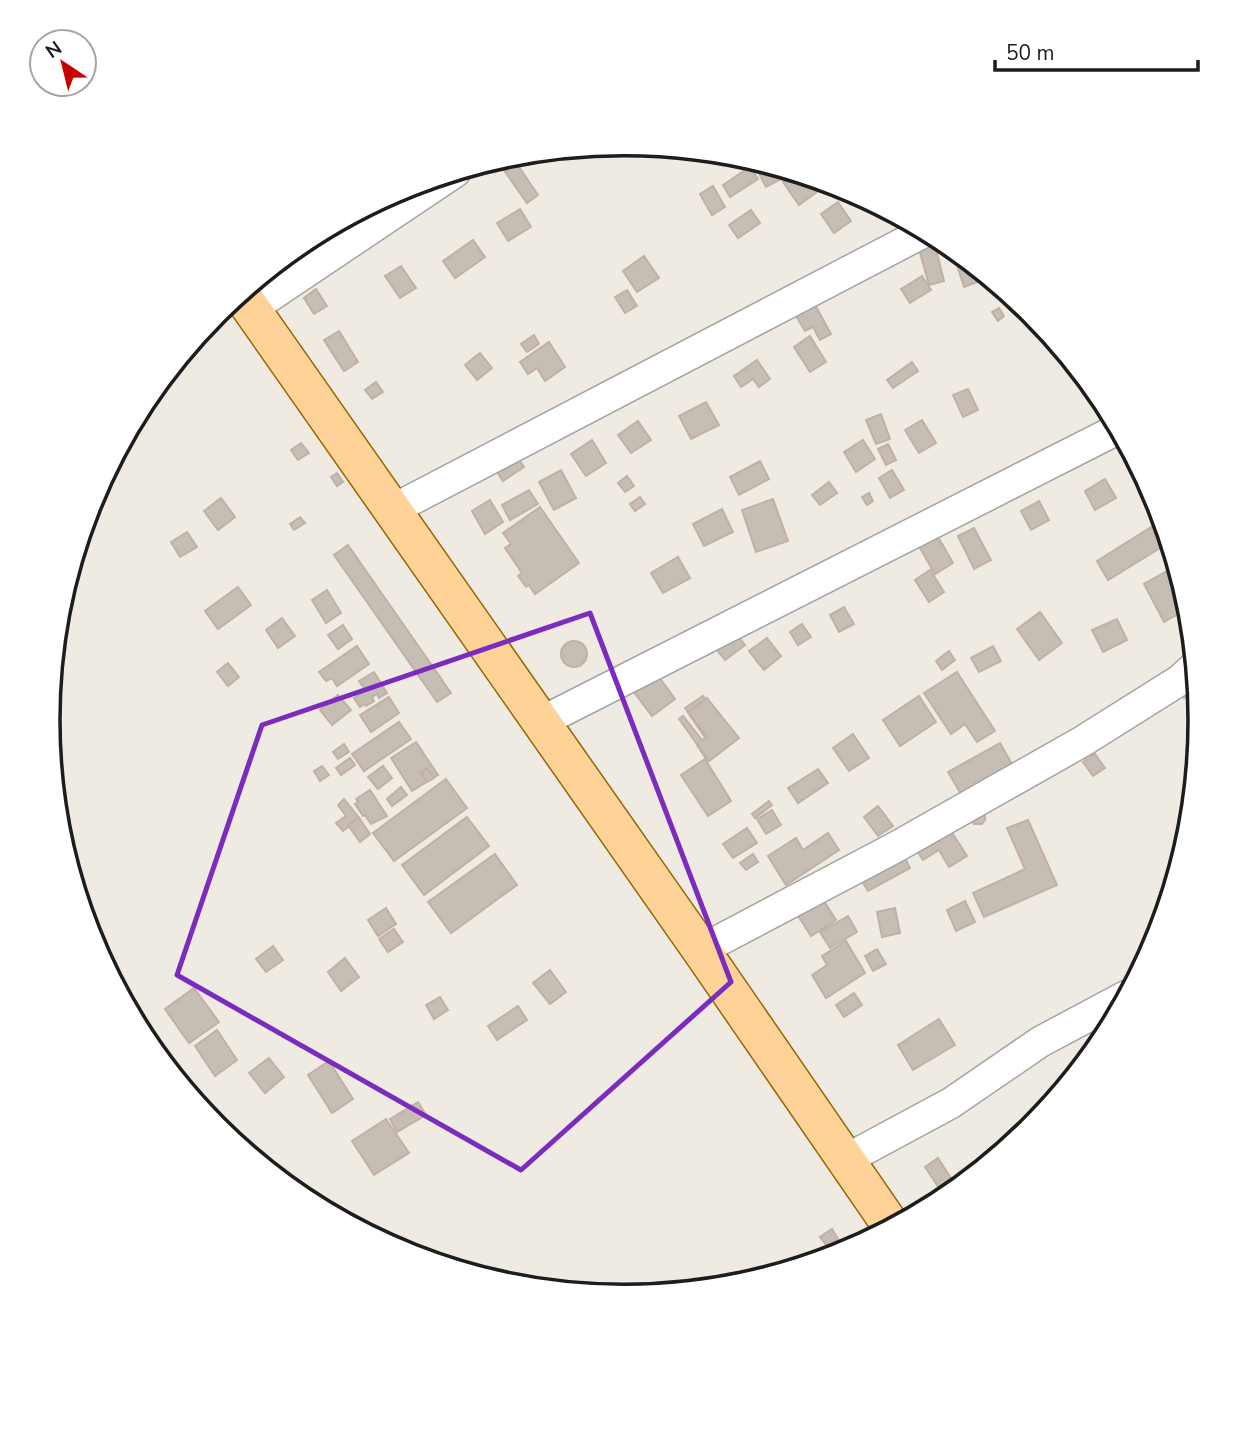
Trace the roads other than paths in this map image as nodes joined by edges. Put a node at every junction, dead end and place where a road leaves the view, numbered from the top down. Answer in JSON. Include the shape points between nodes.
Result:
{"nodes":[{"id":1,"x":417,"y":196,"type":"edge"},
{"id":2,"x":914,"y":237,"type":"edge"},
{"id":3,"x":248,"y":300,"type":"edge"},
{"id":4,"x":246,"y":301,"type":"edge"},
{"id":5,"x":1109,"y":434,"type":"edge"},
{"id":6,"x":392,"y":510,"type":"junction"},
{"id":7,"x":1185,"y":675,"type":"edge"},
{"id":8,"x":541,"y":722,"type":"junction"},
{"id":9,"x":701,"y":950,"type":"junction"},
{"id":10,"x":1111,"y":1004,"type":"edge"},
{"id":11,"x":847,"y":1158,"type":"junction"},
{"id":12,"x":886,"y":1218,"type":"edge"}],
"edges":[{"from":1,"to":3,"type":"street"},
{"from":2,"to":6,"type":"street"},
{"from":4,"to":6,"type":"main road"},
{"from":5,"to":8,"type":"street"},
{"from":6,"to":8,"type":"main road"},
{"from":7,"to":9,"type":"street","via":[[1083,741],[896,848]]},
{"from":8,"to":9,"type":"main road"},
{"from":9,"to":11,"type":"main road"},
{"from":10,"to":11,"type":"street","via":[[1040,1042],[951,1103]]},
{"from":11,"to":12,"type":"main road"}]}
